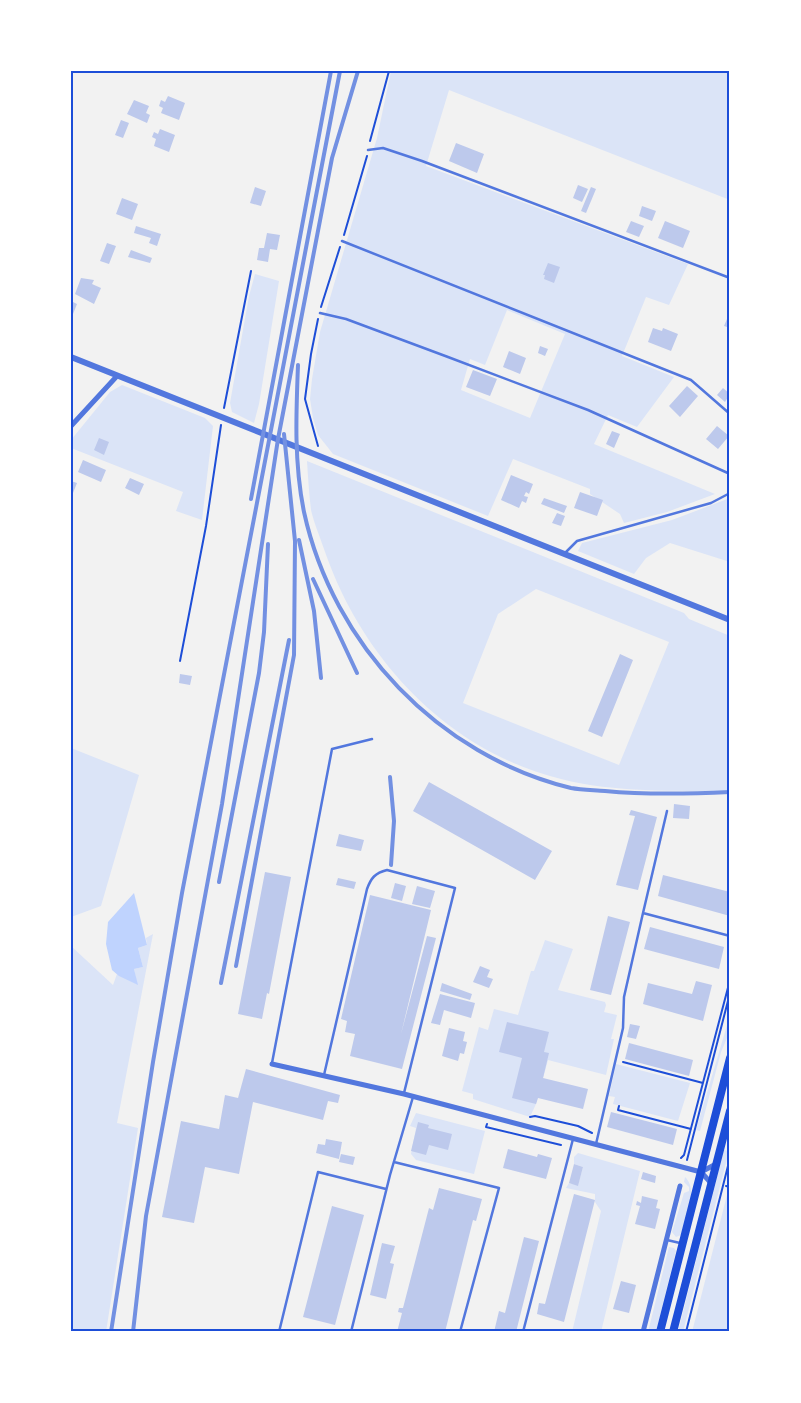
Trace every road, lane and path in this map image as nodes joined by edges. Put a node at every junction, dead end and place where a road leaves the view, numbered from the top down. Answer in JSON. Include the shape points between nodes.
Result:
{"nodes":[{"id":1,"x":389,"y":71,"type":"edge"},
{"id":2,"x":368,"y":150,"type":"junction"},
{"id":3,"x":342,"y":241,"type":"junction"},
{"id":4,"x":251,"y":271,"type":"dead end"},
{"id":5,"x":730,"y":278,"type":"edge"},
{"id":6,"x":320,"y":313,"type":"junction"},
{"id":7,"x":71,"y":357,"type":"edge"},
{"id":8,"x":116,"y":376,"type":"junction"},
{"id":9,"x":730,"y":414,"type":"edge"},
{"id":10,"x":222,"y":418,"type":"junction"},
{"id":11,"x":71,"y":426,"type":"edge"},
{"id":12,"x":321,"y":455,"type":"junction"},
{"id":13,"x":730,"y":474,"type":"edge"},
{"id":14,"x":730,"y":493,"type":"edge"},
{"id":15,"x":565,"y":553,"type":"junction"},
{"id":16,"x":730,"y":620,"type":"edge"},
{"id":17,"x":180,"y":661,"type":"dead end"},
{"id":18,"x":372,"y":739,"type":"dead end"},
{"id":19,"x":667,"y":811,"type":"dead end"},
{"id":20,"x":643,"y":913,"type":"junction"},
{"id":21,"x":730,"y":936,"type":"edge"},
{"id":22,"x":730,"y":980,"type":"edge"},
{"id":23,"x":730,"y":993,"type":"edge"},
{"id":24,"x":730,"y":1058,"type":"edge"},
{"id":25,"x":616,"y":1060,"type":"junction"},
{"id":26,"x":272,"y":1064,"type":"joint"},
{"id":27,"x":324,"y":1076,"type":"junction"},
{"id":28,"x":703,"y":1083,"type":"junction"},
{"id":29,"x":404,"y":1094,"type":"junction"},
{"id":30,"x":413,"y":1097,"type":"junction"},
{"id":31,"x":619,"y":1106,"type":"dead end"},
{"id":32,"x":730,"y":1111,"type":"edge"},
{"id":33,"x":691,"y":1130,"type":"junction"},
{"id":34,"x":573,"y":1139,"type":"junction"},
{"id":35,"x":595,"y":1145,"type":"junction"},
{"id":36,"x":730,"y":1158,"type":"edge"},
{"id":37,"x":680,"y":1159,"type":"dead end"},
{"id":38,"x":394,"y":1162,"type":"junction"},
{"id":39,"x":716,"y":1164,"type":"junction"},
{"id":40,"x":685,"y":1168,"type":"junction"},
{"id":41,"x":701,"y":1172,"type":"junction"},
{"id":42,"x":711,"y":1183,"type":"junction"},
{"id":43,"x":680,"y":1186,"type":"dead end"},
{"id":44,"x":386,"y":1189,"type":"junction"},
{"id":45,"x":667,"y":1240,"type":"junction"},
{"id":46,"x":682,"y":1244,"type":"junction"},
{"id":47,"x":279,"y":1332,"type":"edge"},
{"id":48,"x":351,"y":1332,"type":"edge"},
{"id":49,"x":460,"y":1332,"type":"edge"},
{"id":50,"x":523,"y":1332,"type":"edge"},
{"id":51,"x":643,"y":1332,"type":"edge"},
{"id":52,"x":660,"y":1332,"type":"edge"},
{"id":53,"x":673,"y":1332,"type":"edge"},
{"id":54,"x":686,"y":1332,"type":"edge"}],
"edges":[{"from":1,"to":2,"type":"path"},
{"from":2,"to":3,"type":"path"},
{"from":2,"to":5,"type":"lane","via":[[383,148]]},
{"from":3,"to":6,"type":"path"},
{"from":3,"to":9,"type":"lane","via":[[691,380]]},
{"from":4,"to":10,"type":"path"},
{"from":6,"to":12,"type":"path","via":[[305,399]]},
{"from":6,"to":13,"type":"lane","via":[[346,319],[588,410]]},
{"from":7,"to":8,"type":"street"},
{"from":8,"to":10,"type":"street"},
{"from":8,"to":11,"type":"street"},
{"from":10,"to":12,"type":"street"},
{"from":10,"to":17,"type":"path","via":[[206,526]]},
{"from":12,"to":15,"type":"street"},
{"from":14,"to":15,"type":"lane","via":[[686,511],[581,539]]},
{"from":15,"to":16,"type":"street"},
{"from":18,"to":26,"type":"lane","via":[[332,749]]},
{"from":19,"to":20,"type":"lane"},
{"from":20,"to":21,"type":"lane"},
{"from":20,"to":25,"type":"lane","via":[[624,997]]},
{"from":22,"to":28,"type":"path"},
{"from":23,"to":40,"type":"path"},
{"from":24,"to":41,"type":"main road"},
{"from":25,"to":28,"type":"path"},
{"from":25,"to":35,"type":"lane"},
{"from":26,"to":27,"type":"street"},
{"from":27,"to":29,"type":"street"},
{"from":27,"to":29,"type":"lane","via":[[367,890],[378,872],[387,870],[455,888]]},
{"from":28,"to":33,"type":"path"},
{"from":29,"to":30,"type":"street"},
{"from":30,"to":34,"type":"street"},
{"from":30,"to":38,"type":"lane"},
{"from":31,"to":33,"type":"path","via":[[618,1110]]},
{"from":32,"to":39,"type":"main road"},
{"from":33,"to":37,"type":"path"},
{"from":34,"to":35,"type":"street"},
{"from":34,"to":50,"type":"lane"},
{"from":35,"to":40,"type":"street"},
{"from":36,"to":54,"type":"path"},
{"from":38,"to":44,"type":"lane"},
{"from":38,"to":49,"type":"lane","via":[[499,1188]]},
{"from":39,"to":41,"type":"street"},
{"from":39,"to":42,"type":"main road"},
{"from":40,"to":41,"type":"street"},
{"from":41,"to":42,"type":"street"},
{"from":41,"to":46,"type":"main road"},
{"from":42,"to":53,"type":"main road"},
{"from":43,"to":45,"type":"street"},
{"from":44,"to":47,"type":"lane","via":[[318,1172]]},
{"from":44,"to":48,"type":"lane"},
{"from":45,"to":46,"type":"lane"},
{"from":45,"to":51,"type":"street"},
{"from":46,"to":52,"type":"main road"}]}
